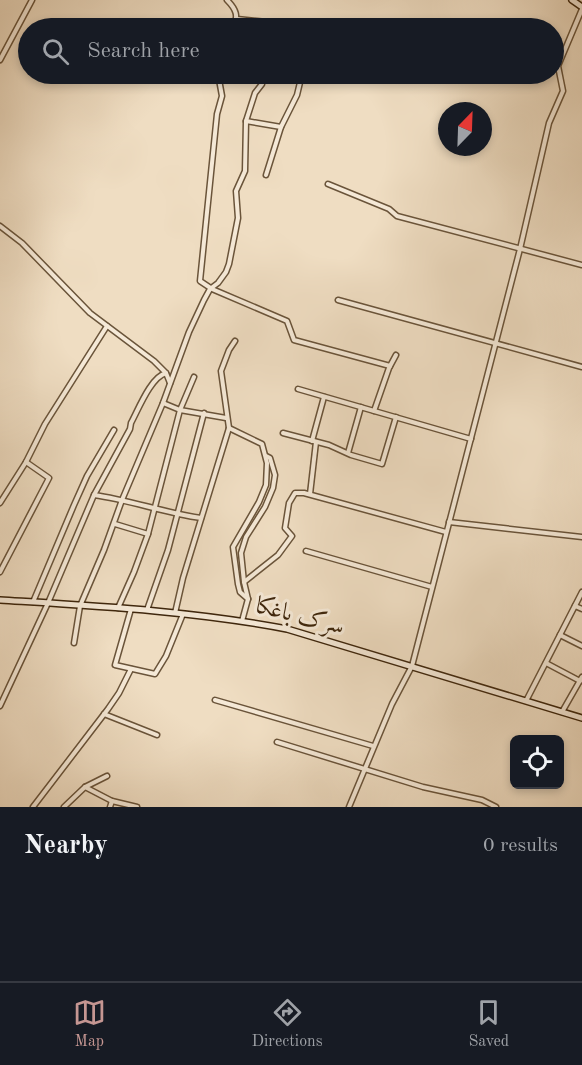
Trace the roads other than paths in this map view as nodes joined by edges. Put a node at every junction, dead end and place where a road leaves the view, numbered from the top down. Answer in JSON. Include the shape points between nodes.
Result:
{"nodes":[{"id":1,"x":32,"y":0,"type":"edge"},
{"id":2,"x":227,"y":0,"type":"edge"},
{"id":3,"x":572,"y":0,"type":"edge"},
{"id":4,"x":582,"y":8,"type":"edge"},
{"id":5,"x":22,"y":18,"type":"edge"},
{"id":6,"x":237,"y":18,"type":"edge"},
{"id":7,"x":18,"y":26,"type":"edge"},
{"id":8,"x":564,"y":52,"type":"edge"},
{"id":9,"x":0,"y":60,"type":"edge"},
{"id":10,"x":220,"y":84,"type":"edge"},
{"id":11,"x":262,"y":84,"type":"edge"},
{"id":12,"x":300,"y":84,"type":"edge"},
{"id":13,"x":562,"y":84,"type":"edge"},
{"id":14,"x":246,"y":121,"type":"junction"},
{"id":15,"x":281,"y":128,"type":"junction"},
{"id":16,"x":266,"y":175,"type":"dead end"},
{"id":17,"x":328,"y":184,"type":"dead end"},
{"id":18,"x":0,"y":226,"type":"edge"},
{"id":19,"x":520,"y":249,"type":"junction"},
{"id":20,"x":582,"y":265,"type":"edge"},
{"id":21,"x":212,"y":289,"type":"junction"},
{"id":22,"x":338,"y":300,"type":"dead end"},
{"id":23,"x":107,"y":326,"type":"junction"},
{"id":24,"x":235,"y":341,"type":"dead end"},
{"id":25,"x":496,"y":344,"type":"junction"},
{"id":26,"x":396,"y":355,"type":"dead end"},
{"id":27,"x":390,"y":366,"type":"junction"},
{"id":28,"x":582,"y":367,"type":"edge"},
{"id":29,"x":166,"y":373,"type":"junction"},
{"id":30,"x":194,"y":376,"type":"dead end"},
{"id":31,"x":170,"y":384,"type":"junction"},
{"id":32,"x":298,"y":389,"type":"dead end"},
{"id":33,"x":324,"y":397,"type":"junction"},
{"id":34,"x":163,"y":403,"type":"junction"},
{"id":35,"x":361,"y":407,"type":"junction"},
{"id":36,"x":180,"y":410,"type":"junction"},
{"id":37,"x":374,"y":411,"type":"junction"},
{"id":38,"x":204,"y":413,"type":"junction"},
{"id":39,"x":396,"y":417,"type":"junction"},
{"id":40,"x":226,"y":418,"type":"junction"},
{"id":41,"x":229,"y":428,"type":"junction"},
{"id":42,"x":114,"y":430,"type":"dead end"},
{"id":43,"x":283,"y":434,"type":"dead end"},
{"id":44,"x":471,"y":439,"type":"junction"},
{"id":45,"x":314,"y":442,"type":"junction"},
{"id":46,"x":348,"y":453,"type":"junction"},
{"id":47,"x":265,"y":456,"type":"junction"},
{"id":48,"x":26,"y":462,"type":"junction"},
{"id":49,"x":310,"y":494,"type":"junction"},
{"id":50,"x":94,"y":495,"type":"junction"},
{"id":51,"x":122,"y":500,"type":"junction"},
{"id":52,"x":0,"y":503,"type":"edge"},
{"id":53,"x":154,"y":508,"type":"junction"},
{"id":54,"x":176,"y":515,"type":"junction"},
{"id":55,"x":201,"y":519,"type":"junction"},
{"id":56,"x":449,"y":522,"type":"junction"},
{"id":57,"x":115,"y":524,"type":"junction"},
{"id":58,"x":446,"y":532,"type":"junction"},
{"id":59,"x":148,"y":534,"type":"junction"},
{"id":60,"x":582,"y":537,"type":"edge"},
{"id":61,"x":306,"y":551,"type":"dead end"},
{"id":62,"x":0,"y":572,"type":"edge"},
{"id":63,"x":244,"y":582,"type":"junction"},
{"id":64,"x":432,"y":587,"type":"junction"},
{"id":65,"x":582,"y":592,"type":"edge"},
{"id":66,"x":248,"y":598,"type":"junction"},
{"id":67,"x":0,"y":600,"type":"edge"},
{"id":68,"x":33,"y":602,"type":"junction"},
{"id":69,"x":48,"y":603,"type":"junction"},
{"id":70,"x":80,"y":606,"type":"junction"},
{"id":71,"x":575,"y":606,"type":"junction"},
{"id":72,"x":117,"y":609,"type":"junction"},
{"id":73,"x":130,"y":609,"type":"junction"},
{"id":74,"x":582,"y":609,"type":"edge"},
{"id":75,"x":147,"y":610,"type":"junction"},
{"id":76,"x":175,"y":614,"type":"junction"},
{"id":77,"x":183,"y":614,"type":"junction"},
{"id":78,"x":242,"y":621,"type":"junction"},
{"id":79,"x":560,"y":635,"type":"junction"},
{"id":80,"x":74,"y":643,"type":"dead end"},
{"id":81,"x":582,"y":646,"type":"edge"},
{"id":82,"x":546,"y":663,"type":"junction"},
{"id":83,"x":412,"y":666,"type":"junction"},
{"id":84,"x":131,"y":669,"type":"junction"},
{"id":85,"x":581,"y":679,"type":"edge"},
{"id":86,"x":215,"y":700,"type":"dead end"},
{"id":87,"x":526,"y":701,"type":"junction"},
{"id":88,"x":0,"y":706,"type":"edge"},
{"id":89,"x":562,"y":712,"type":"junction"},
{"id":90,"x":104,"y":714,"type":"junction"},
{"id":91,"x":582,"y":718,"type":"edge"},
{"id":92,"x":157,"y":735,"type":"dead end"},
{"id":93,"x":277,"y":742,"type":"dead end"},
{"id":94,"x":372,"y":746,"type":"junction"},
{"id":95,"x":365,"y":768,"type":"junction"},
{"id":96,"x":107,"y":776,"type":"dead end"},
{"id":97,"x":85,"y":787,"type":"junction"},
{"id":98,"x":112,"y":801,"type":"junction"},
{"id":99,"x":33,"y":807,"type":"edge"},
{"id":100,"x":64,"y":807,"type":"edge"},
{"id":101,"x":110,"y":807,"type":"edge"},
{"id":102,"x":137,"y":807,"type":"edge"},
{"id":103,"x":348,"y":807,"type":"edge"},
{"id":104,"x":496,"y":807,"type":"edge"}],
"edges":[{"from":1,"to":5,"type":"street"},
{"from":2,"to":6,"type":"street"},
{"from":3,"to":4,"type":"street"},
{"from":4,"to":8,"type":"street"},
{"from":7,"to":9,"type":"street"},
{"from":10,"to":21,"type":"street","via":[[222,96],[200,281]]},
{"from":11,"to":14,"type":"street"},
{"from":12,"to":15,"type":"street"},
{"from":13,"to":19,"type":"street","via":[[563,91],[549,123]]},
{"from":14,"to":15,"type":"street"},
{"from":14,"to":21,"type":"street","via":[[245,171],[236,191],[238,218],[229,264]]},
{"from":15,"to":16,"type":"street"},
{"from":17,"to":19,"type":"street","via":[[397,216]]},
{"from":18,"to":23,"type":"street"},
{"from":19,"to":20,"type":"street"},
{"from":19,"to":25,"type":"street"},
{"from":21,"to":27,"type":"street","via":[[287,321],[294,340]]},
{"from":21,"to":31,"type":"street","via":[[189,332]]},
{"from":22,"to":25,"type":"street"},
{"from":23,"to":29,"type":"street"},
{"from":23,"to":48,"type":"street","via":[[45,424]]},
{"from":24,"to":40,"type":"street","via":[[222,371]]},
{"from":25,"to":28,"type":"street"},
{"from":25,"to":44,"type":"street"},
{"from":26,"to":27,"type":"street"},
{"from":27,"to":37,"type":"street"},
{"from":29,"to":31,"type":"street"},
{"from":29,"to":50,"type":"street","via":[[152,381]]},
{"from":30,"to":36,"type":"street"},
{"from":31,"to":34,"type":"street"},
{"from":32,"to":33,"type":"street"},
{"from":33,"to":35,"type":"street"},
{"from":33,"to":45,"type":"street"},
{"from":34,"to":36,"type":"street"},
{"from":34,"to":51,"type":"street"},
{"from":35,"to":37,"type":"street"},
{"from":35,"to":46,"type":"street"},
{"from":36,"to":38,"type":"street"},
{"from":36,"to":53,"type":"street"},
{"from":37,"to":39,"type":"street"},
{"from":38,"to":40,"type":"street"},
{"from":38,"to":54,"type":"street"},
{"from":39,"to":44,"type":"street"},
{"from":39,"to":46,"type":"street","via":[[384,463]]},
{"from":40,"to":41,"type":"street"},
{"from":41,"to":47,"type":"street","via":[[262,444]]},
{"from":41,"to":55,"type":"street"},
{"from":42,"to":68,"type":"street","via":[[87,476]]},
{"from":43,"to":45,"type":"street"},
{"from":44,"to":56,"type":"street"},
{"from":45,"to":46,"type":"street"},
{"from":45,"to":49,"type":"street"},
{"from":47,"to":63,"type":"street","via":[[270,458],[275,475],[273,488],[266,507],[246,537],[242,553]]},
{"from":47,"to":66,"type":"street","via":[[266,484],[260,502],[233,547],[240,591]]},
{"from":48,"to":52,"type":"street"},
{"from":48,"to":62,"type":"street","via":[[49,478]]},
{"from":49,"to":58,"type":"street"},
{"from":49,"to":63,"type":"street","via":[[295,493],[285,528],[292,536],[278,555]]},
{"from":50,"to":51,"type":"street"},
{"from":50,"to":69,"type":"street"},
{"from":51,"to":53,"type":"street"},
{"from":51,"to":57,"type":"street"},
{"from":53,"to":54,"type":"street"},
{"from":53,"to":59,"type":"street"},
{"from":54,"to":55,"type":"street"},
{"from":54,"to":75,"type":"street"},
{"from":55,"to":76,"type":"street"},
{"from":56,"to":58,"type":"street"},
{"from":56,"to":60,"type":"street"},
{"from":57,"to":59,"type":"street"},
{"from":57,"to":70,"type":"street"},
{"from":58,"to":64,"type":"street"},
{"from":59,"to":72,"type":"street"},
{"from":61,"to":64,"type":"street"},
{"from":63,"to":66,"type":"street"},
{"from":64,"to":83,"type":"street"},
{"from":65,"to":71,"type":"street"},
{"from":66,"to":78,"type":"street"},
{"from":67,"to":68,"type":"street","name":"سرک باغکا"},
{"from":68,"to":69,"type":"street","name":"سرک باغکا"},
{"from":69,"to":70,"type":"street","name":"سرک باغکا"},
{"from":69,"to":88,"type":"street"},
{"from":70,"to":72,"type":"street","name":"سرک باغکا"},
{"from":70,"to":80,"type":"street"},
{"from":71,"to":74,"type":"street"},
{"from":71,"to":79,"type":"street"},
{"from":72,"to":73,"type":"street","name":"سرک باغکا"},
{"from":73,"to":75,"type":"street","name":"سرک باغکا"},
{"from":73,"to":84,"type":"street","via":[[115,665]]},
{"from":75,"to":76,"type":"street","name":"سرک باغکا"},
{"from":76,"to":77,"type":"street","name":"سرک باغکا"},
{"from":77,"to":78,"type":"street","name":"سرک باغکا"},
{"from":77,"to":84,"type":"street","via":[[156,674]]},
{"from":78,"to":83,"type":"street","name":"سرک باغکا","via":[[287,629]]},
{"from":79,"to":81,"type":"street"},
{"from":79,"to":82,"type":"street"},
{"from":82,"to":85,"type":"street"},
{"from":82,"to":87,"type":"street"},
{"from":83,"to":87,"type":"street","name":"سرک باغکا"},
{"from":83,"to":94,"type":"street"},
{"from":84,"to":90,"type":"street"},
{"from":85,"to":89,"type":"street"},
{"from":86,"to":94,"type":"street"},
{"from":87,"to":89,"type":"street","name":"سرک باغکا"},
{"from":89,"to":91,"type":"street","name":"سرک باغکا"},
{"from":90,"to":92,"type":"street"},
{"from":90,"to":99,"type":"street"},
{"from":93,"to":95,"type":"street"},
{"from":94,"to":95,"type":"street"},
{"from":95,"to":103,"type":"street"},
{"from":95,"to":104,"type":"street"},
{"from":96,"to":97,"type":"street"},
{"from":97,"to":98,"type":"street"},
{"from":97,"to":100,"type":"street"},
{"from":98,"to":101,"type":"street"},
{"from":98,"to":102,"type":"street"}]}
